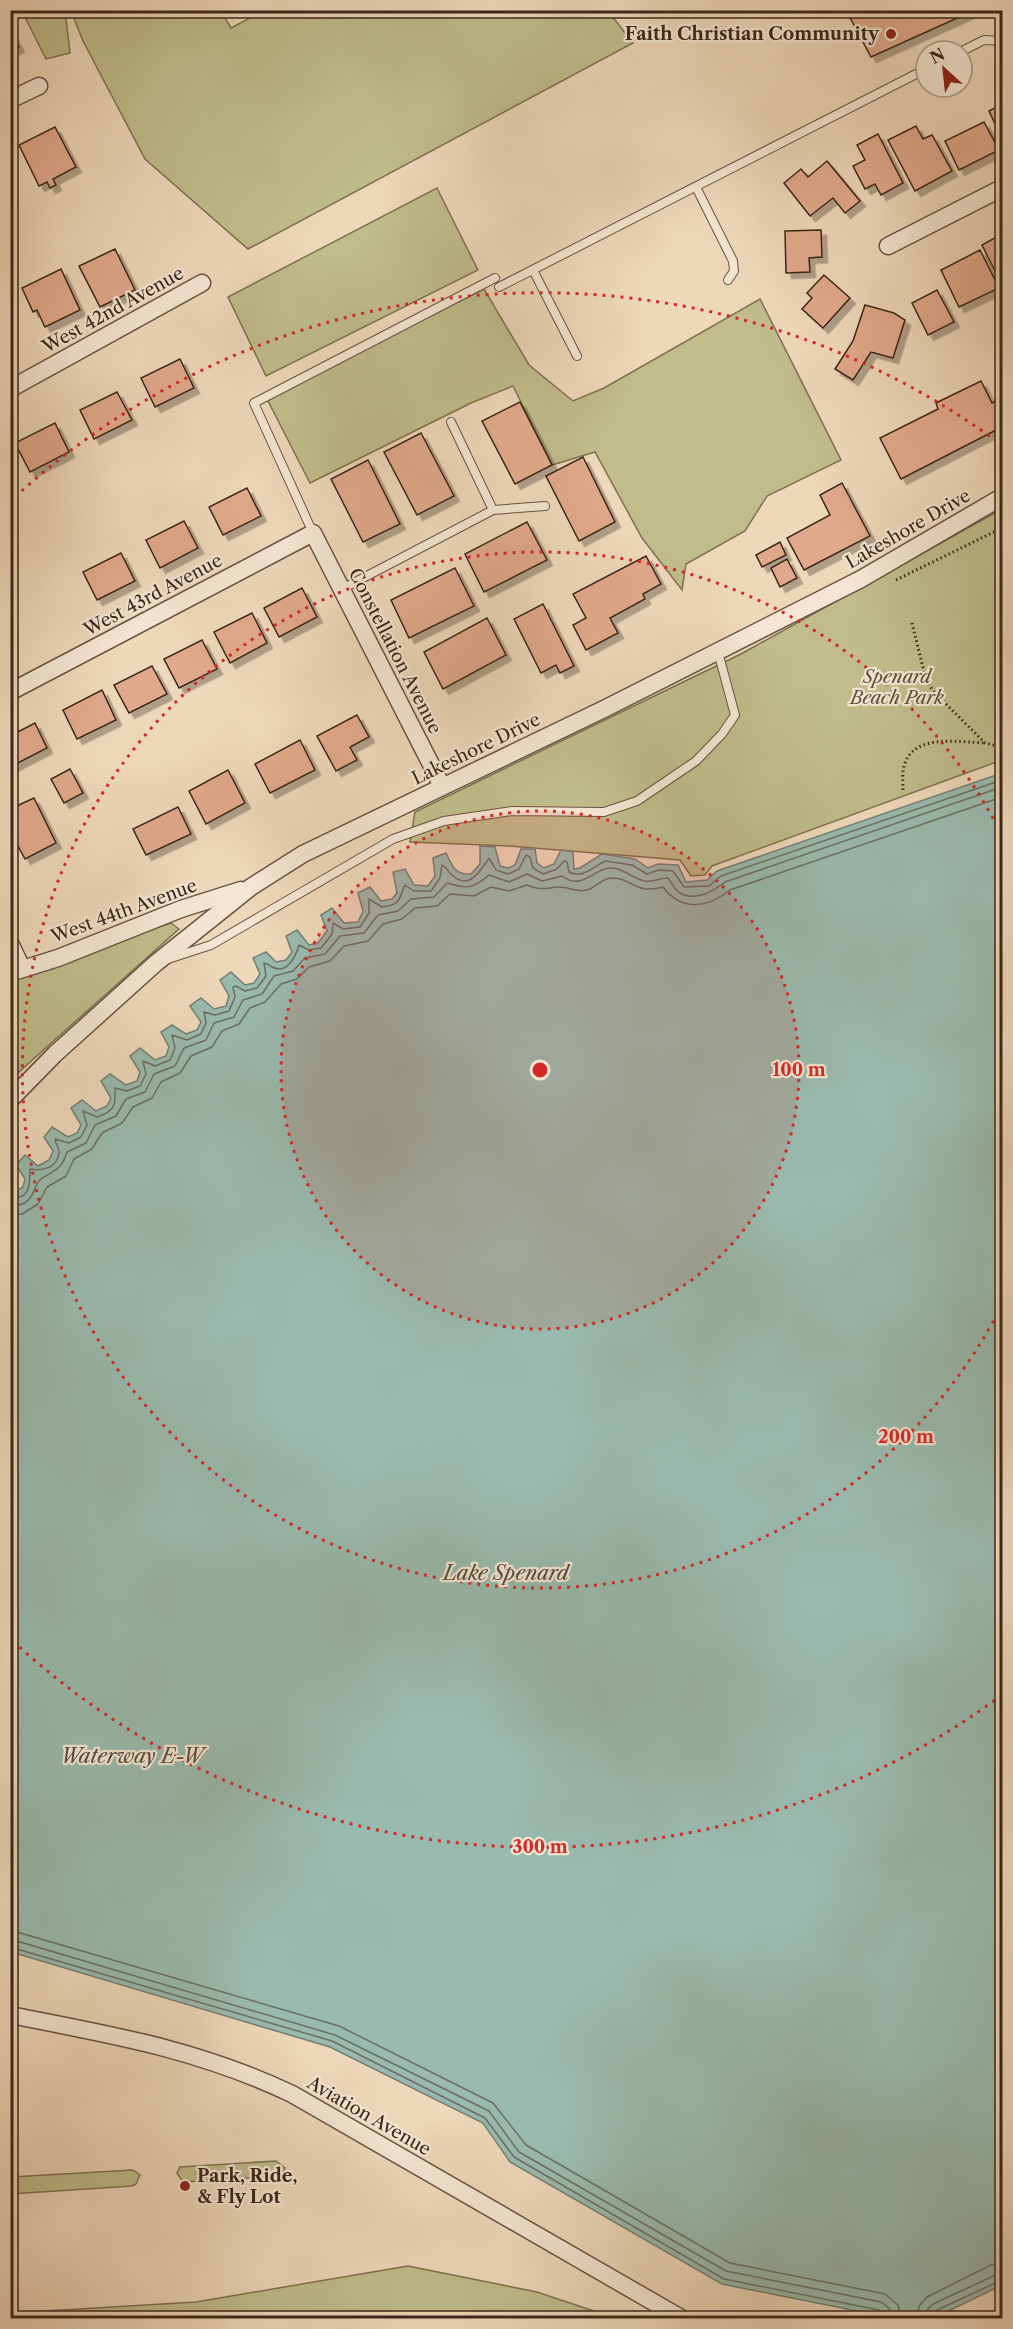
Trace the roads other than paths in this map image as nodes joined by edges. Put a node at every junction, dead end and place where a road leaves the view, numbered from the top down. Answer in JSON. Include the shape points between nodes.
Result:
{"nodes":[{"id":1,"x":1002,"y":41,"type":"edge"},
{"id":2,"x":974,"y":45,"type":"edge"},
{"id":3,"x":914,"y":75,"type":"edge"},
{"id":4,"x":39,"y":86,"type":"dead end"},
{"id":5,"x":10,"y":100,"type":"edge"},
{"id":6,"x":696,"y":187,"type":"junction"},
{"id":7,"x":1002,"y":188,"type":"edge"},
{"id":8,"x":888,"y":246,"type":"dead end"},
{"id":9,"x":533,"y":270,"type":"junction"},
{"id":10,"x":495,"y":278,"type":"dead end"},
{"id":11,"x":728,"y":280,"type":"dead end"},
{"id":12,"x":202,"y":283,"type":"dead end"},
{"id":13,"x":499,"y":287,"type":"dead end"},
{"id":14,"x":577,"y":356,"type":"dead end"},
{"id":15,"x":10,"y":388,"type":"edge"},
{"id":16,"x":451,"y":422,"type":"dead end"},
{"id":17,"x":1002,"y":497,"type":"edge"},
{"id":18,"x":546,"y":506,"type":"dead end"},
{"id":19,"x":493,"y":510,"type":"junction"},
{"id":20,"x":314,"y":533,"type":"junction"},
{"id":21,"x":342,"y":589,"type":"junction"},
{"id":22,"x":718,"y":652,"type":"junction"},
{"id":23,"x":10,"y":692,"type":"edge"},
{"id":24,"x":442,"y":786,"type":"junction"},
{"id":25,"x":251,"y":887,"type":"junction"},
{"id":26,"x":10,"y":943,"type":"edge"},
{"id":27,"x":156,"y":963,"type":"junction"},
{"id":28,"x":16,"y":970,"type":"edge"},
{"id":29,"x":10,"y":1100,"type":"edge"},
{"id":30,"x":10,"y":2015,"type":"edge"},
{"id":31,"x":681,"y":2319,"type":"edge"}],
"edges":[{"from":1,"to":2,"type":"lane","via":[[984,40]]},
{"from":3,"to":6,"type":"lane"},
{"from":4,"to":5,"type":"street"},
{"from":6,"to":9,"type":"lane"},
{"from":6,"to":11,"type":"lane","via":[[733,261],[734,271]]},
{"from":7,"to":8,"type":"street"},
{"from":9,"to":13,"type":"lane"},
{"from":9,"to":14,"type":"lane"},
{"from":10,"to":20,"type":"lane","via":[[254,403]]},
{"from":12,"to":15,"type":"street","name":"West 42nd Avenue"},
{"from":16,"to":19,"type":"lane"},
{"from":17,"to":22,"type":"street","name":"Lakeshore Drive","via":[[861,579]]},
{"from":18,"to":19,"type":"lane"},
{"from":19,"to":21,"type":"lane"},
{"from":20,"to":21,"type":"street","name":"Constellation Avenue"},
{"from":20,"to":23,"type":"street","name":"West 43rd Avenue"},
{"from":21,"to":24,"type":"street","name":"Constellation Avenue"},
{"from":22,"to":24,"type":"street","name":"Lakeshore Drive"},
{"from":22,"to":27,"type":"lane","via":[[735,715],[696,761],[637,801],[604,812],[512,811],[444,821],[393,840],[211,945]]},
{"from":24,"to":25,"type":"street","name":"Lakeshore Drive","via":[[303,854]]},
{"from":25,"to":27,"type":"street","name":"Lakeshore Drive"},
{"from":25,"to":28,"type":"street","name":"West 44th Avenue"},
{"from":26,"to":28,"type":"street"},
{"from":27,"to":29,"type":"street","name":"Lakeshore Drive"},
{"from":30,"to":31,"type":"street","name":"Aviation Avenue","via":[[156,2044],[249,2074],[292,2094]]}]}
